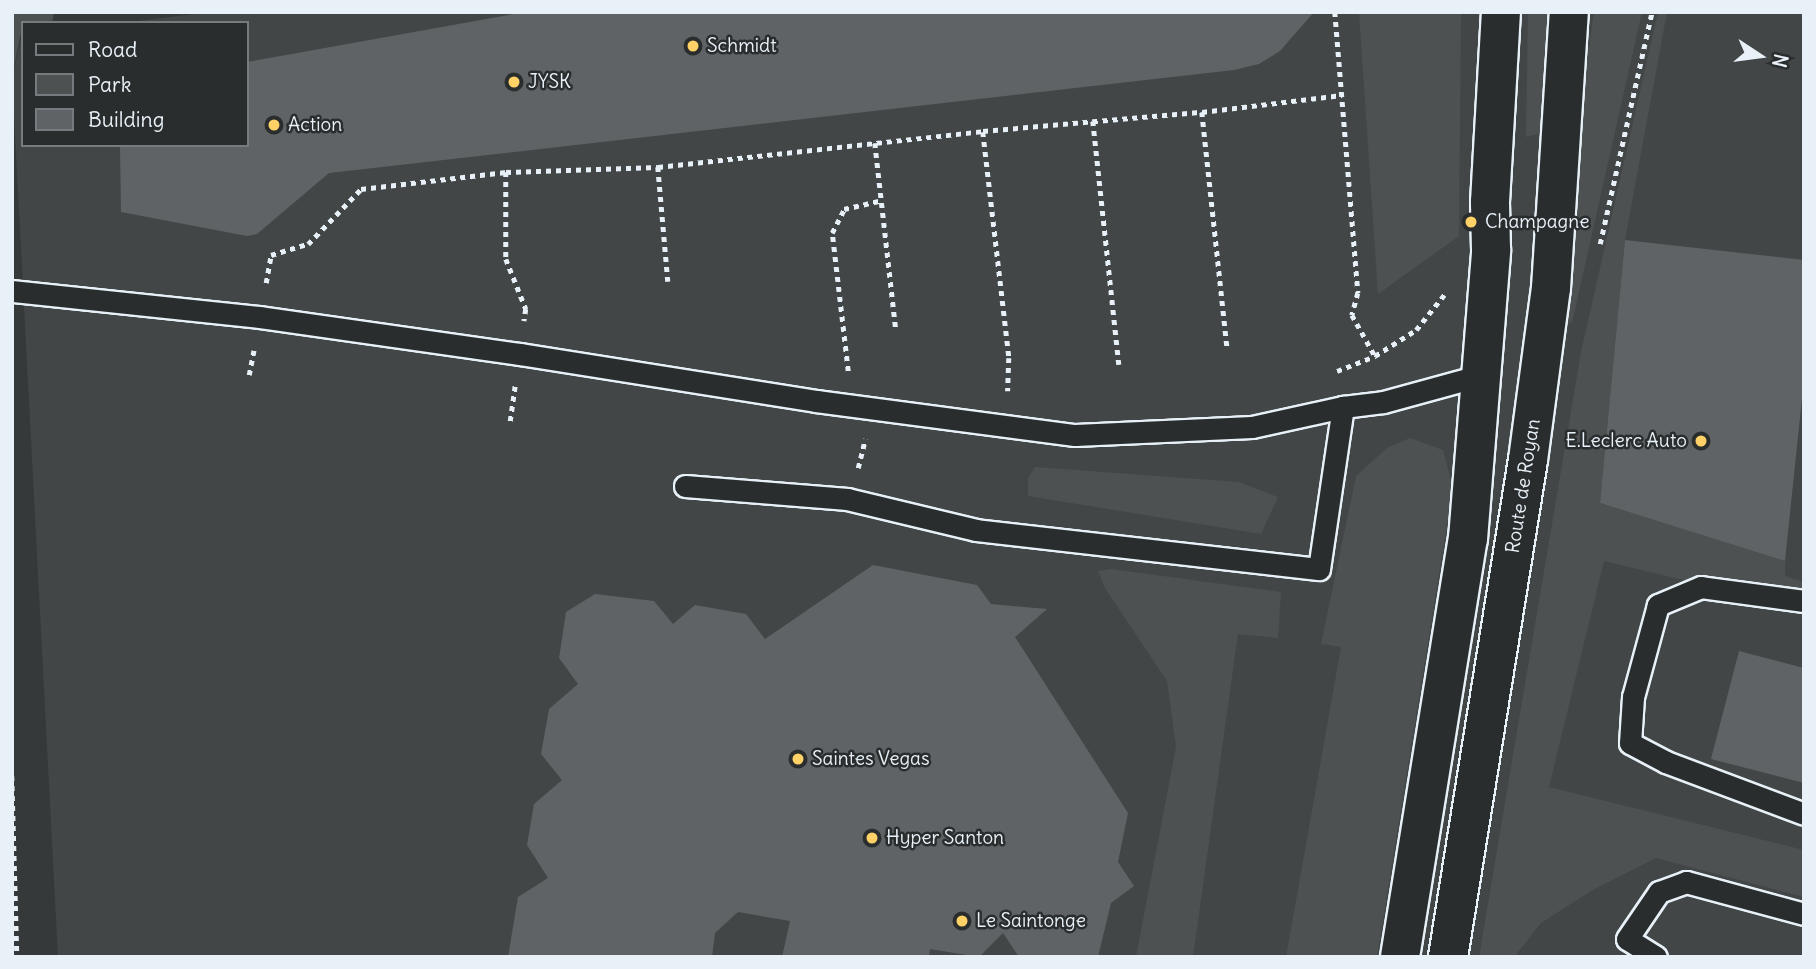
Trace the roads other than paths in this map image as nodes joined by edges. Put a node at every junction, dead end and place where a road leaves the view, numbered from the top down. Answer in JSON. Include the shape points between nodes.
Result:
{"nodes":[{"id":1,"x":1501,"y":12,"type":"edge"},
{"id":2,"x":1569,"y":12,"type":"edge"},
{"id":3,"x":12,"y":291,"type":"edge"},
{"id":4,"x":1482,"y":375,"type":"junction"},
{"id":5,"x":1343,"y":407,"type":"junction"},
{"id":6,"x":685,"y":486,"type":"dead end"},
{"id":7,"x":1804,"y":601,"type":"edge"},
{"id":8,"x":1482,"y":739,"type":"junction"},
{"id":9,"x":1804,"y":814,"type":"edge"},
{"id":10,"x":1804,"y":914,"type":"edge"},
{"id":11,"x":1400,"y":957,"type":"edge"},
{"id":12,"x":1448,"y":957,"type":"edge"},
{"id":13,"x":1656,"y":957,"type":"edge"}],
"edges":[{"from":1,"to":4,"type":"main road"},
{"from":2,"to":8,"type":"main road","name":"Route de Royan","via":[[1551,288]]},
{"from":3,"to":5,"type":"lane","via":[[260,317],[1075,435],[1252,427]]},
{"from":4,"to":5,"type":"lane","via":[[1383,402]]},
{"from":4,"to":8,"type":"main road","via":[[1511,392],[1465,692]]},
{"from":4,"to":11,"type":"main road","via":[[1468,539]]},
{"from":5,"to":6,"type":"lane","via":[[1319,569],[976,530],[851,500]]},
{"from":7,"to":9,"type":"lane","via":[[1701,587],[1658,605],[1633,697],[1630,743]]},
{"from":8,"to":12,"type":"main road","name":"Route de Royan"},
{"from":10,"to":13,"type":"lane","via":[[1686,882],[1659,892],[1627,939]]}]}
